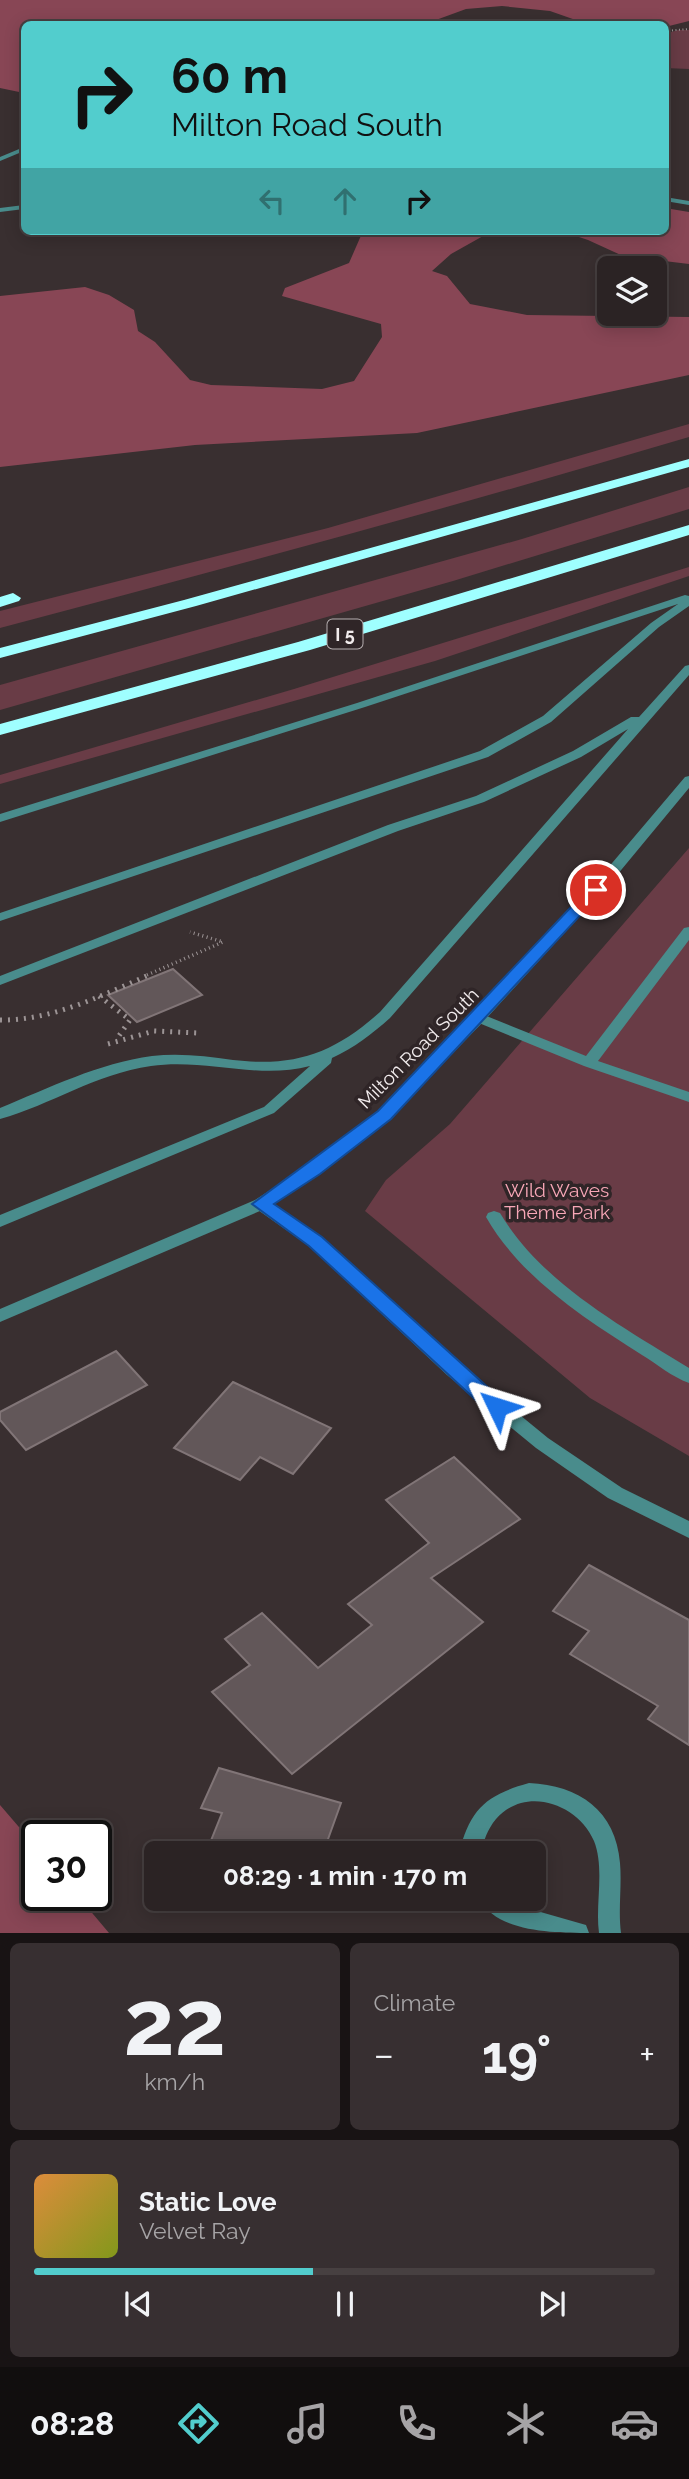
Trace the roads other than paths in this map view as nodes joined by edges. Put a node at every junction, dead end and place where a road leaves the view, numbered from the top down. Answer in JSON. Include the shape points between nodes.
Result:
{"nodes":[{"id":1,"x":21,"y":150,"type":"edge"},
{"id":2,"x":0,"y":159,"type":"edge"},
{"id":3,"x":669,"y":200,"type":"edge"},
{"id":4,"x":689,"y":203,"type":"edge"},
{"id":5,"x":21,"y":207,"type":"edge"},
{"id":6,"x":0,"y":210,"type":"edge"},
{"id":7,"x":689,"y":463,"type":"edge"},
{"id":8,"x":689,"y":530,"type":"edge"},
{"id":9,"x":689,"y":599,"type":"edge"},
{"id":10,"x":0,"y":653,"type":"edge"},
{"id":11,"x":689,"y":668,"type":"edge"},
{"id":12,"x":674,"y":684,"type":"junction"},
{"id":13,"x":0,"y":730,"type":"edge"},
{"id":14,"x":689,"y":780,"type":"edge"},
{"id":15,"x":0,"y":818,"type":"edge"},
{"id":16,"x":0,"y":917,"type":"edge"},
{"id":17,"x":689,"y":931,"type":"edge"},
{"id":18,"x":0,"y":981,"type":"edge"},
{"id":19,"x":479,"y":1018,"type":"junction"},
{"id":20,"x":332,"y":1054,"type":"junction"},
{"id":21,"x":589,"y":1063,"type":"junction"},
{"id":22,"x":689,"y":1097,"type":"edge"},
{"id":23,"x":0,"y":1114,"type":"edge"},
{"id":24,"x":261,"y":1204,"type":"junction"},
{"id":25,"x":494,"y":1217,"type":"dead end"},
{"id":26,"x":0,"y":1221,"type":"edge"},
{"id":27,"x":0,"y":1316,"type":"edge"},
{"id":28,"x":689,"y":1376,"type":"edge"},
{"id":29,"x":689,"y":1530,"type":"edge"},
{"id":30,"x":474,"y":1841,"type":"edge"},
{"id":31,"x":508,"y":1911,"type":"edge"},
{"id":32,"x":578,"y":1933,"type":"edge"},
{"id":33,"x":610,"y":1933,"type":"edge"}],
"edges":[{"from":1,"to":2,"type":"street"},
{"from":3,"to":4,"type":"street"},
{"from":5,"to":6,"type":"street"},
{"from":7,"to":10,"type":"highway"},
{"from":8,"to":13,"type":"highway","number":"I 5","via":[[304,646]]},
{"from":9,"to":15,"type":"street"},
{"from":9,"to":16,"type":"street","via":[[547,719],[484,754]]},
{"from":11,"to":12,"type":"street"},
{"from":12,"to":18,"type":"street","via":[[623,729],[480,799],[393,828]]},
{"from":12,"to":20,"type":"street","via":[[384,1015],[350,1045]]},
{"from":14,"to":19,"type":"street","name":"Milton Road South"},
{"from":17,"to":21,"type":"street"},
{"from":19,"to":21,"type":"street"},
{"from":19,"to":24,"type":"street","name":"Milton Road South","via":[[385,1115]]},
{"from":20,"to":23,"type":"street","via":[[263,1068],[193,1059],[148,1061]]},
{"from":20,"to":26,"type":"street","via":[[269,1110]]},
{"from":21,"to":22,"type":"street"},
{"from":24,"to":27,"type":"street","name":"Milton Road South"},
{"from":24,"to":29,"type":"street","via":[[315,1242],[453,1370],[542,1443],[615,1493]]},
{"from":25,"to":28,"type":"street","via":[[499,1232],[511,1245],[564,1292],[611,1328]]},
{"from":30,"to":33,"type":"street","via":[[499,1801],[510,1796],[541,1791],[568,1799],[594,1819],[606,1844]]},
{"from":31,"to":32,"type":"street"}]}
